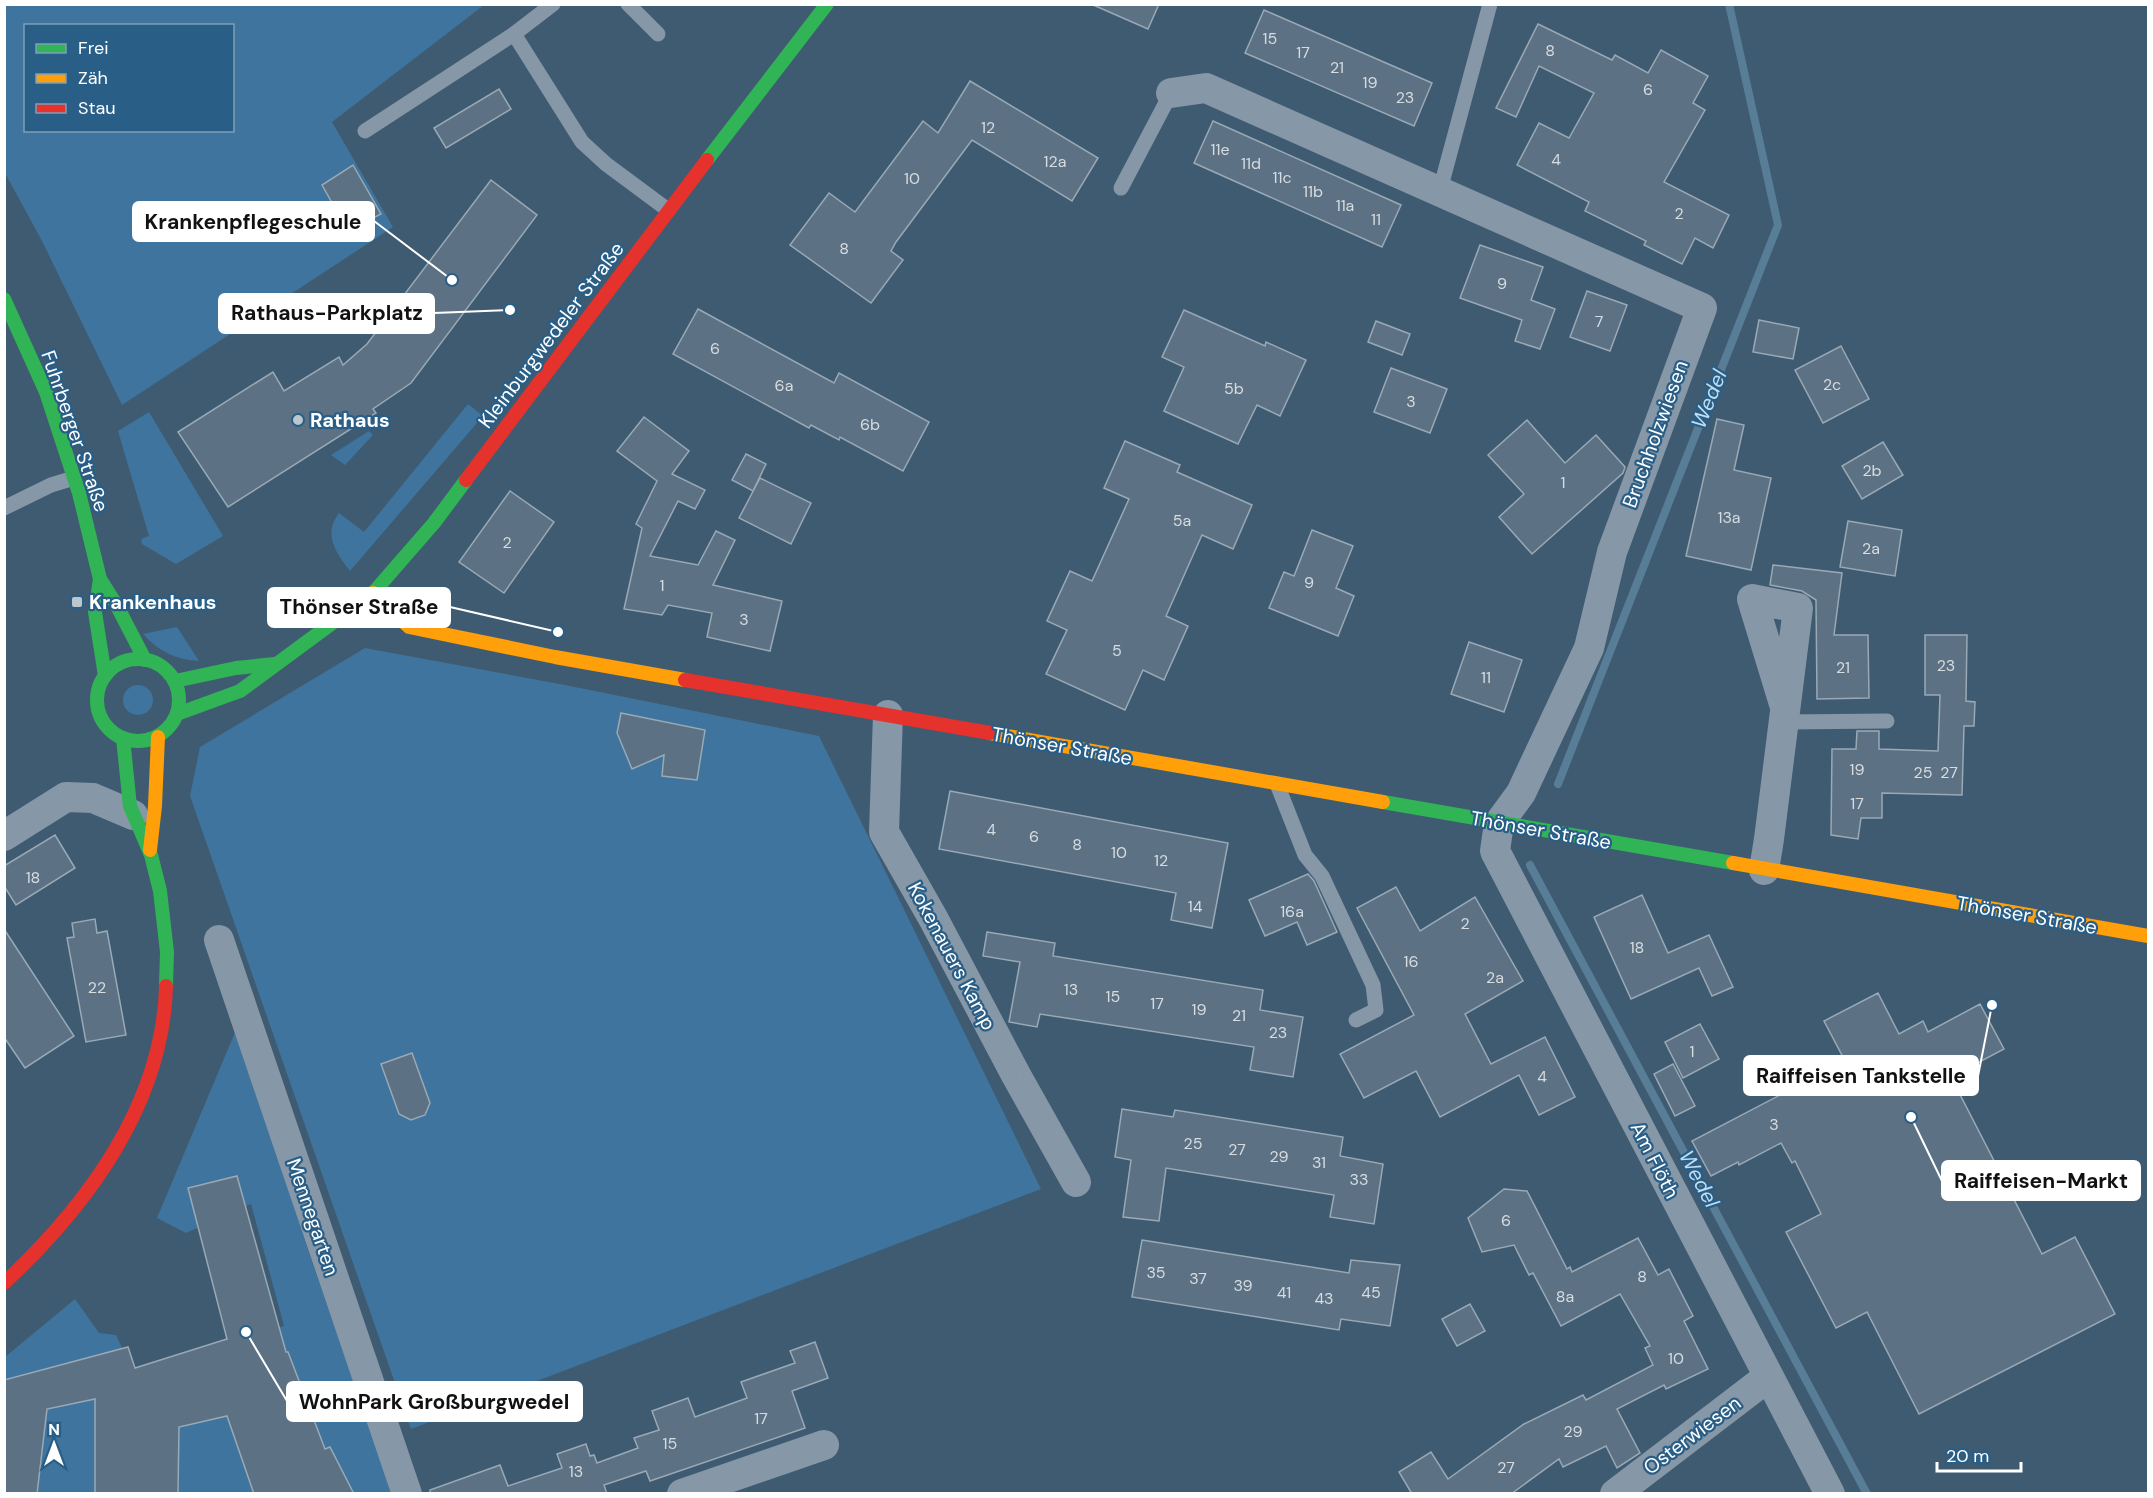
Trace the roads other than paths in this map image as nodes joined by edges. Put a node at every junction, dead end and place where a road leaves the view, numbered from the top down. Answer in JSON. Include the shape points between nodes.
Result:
{"nodes":[{"id":1,"x":553,"y":4,"type":"edge"},
{"id":2,"x":628,"y":4,"type":"edge"},
{"id":3,"x":827,"y":4,"type":"edge"},
{"id":4,"x":1490,"y":4,"type":"edge"},
{"id":5,"x":514,"y":34,"type":"junction"},
{"id":6,"x":658,"y":34,"type":"dead end"},
{"id":7,"x":1171,"y":93,"type":"joint"},
{"id":8,"x":365,"y":131,"type":"dead end"},
{"id":9,"x":1121,"y":189,"type":"dead end"},
{"id":10,"x":1440,"y":190,"type":"junction"},
{"id":11,"x":668,"y":210,"type":"junction"},
{"id":12,"x":4,"y":299,"type":"edge"},
{"id":13,"x":74,"y":478,"type":"junction"},
{"id":14,"x":4,"y":508,"type":"edge"},
{"id":15,"x":100,"y":579,"type":"junction"},
{"id":16,"x":373,"y":593,"type":"junction"},
{"id":17,"x":146,"y":660,"type":"junction"},
{"id":18,"x":280,"y":663,"type":"junction"},
{"id":19,"x":105,"y":676,"type":"junction"},
{"id":20,"x":175,"y":681,"type":"junction"},
{"id":21,"x":177,"y":714,"type":"junction"},
{"id":22,"x":1785,"y":714,"type":"joint"},
{"id":23,"x":888,"y":716,"type":"junction"},
{"id":24,"x":1887,"y":721,"type":"dead end"},
{"id":25,"x":158,"y":736,"type":"junction"},
{"id":26,"x":123,"y":738,"type":"junction"},
{"id":27,"x":1277,"y":784,"type":"junction"},
{"id":28,"x":134,"y":815,"type":"junction"},
{"id":29,"x":1499,"y":823,"type":"junction"},
{"id":30,"x":4,"y":836,"type":"edge"},
{"id":31,"x":150,"y":850,"type":"junction"},
{"id":32,"x":1764,"y":870,"type":"junction"},
{"id":33,"x":2148,"y":936,"type":"edge"},
{"id":34,"x":219,"y":940,"type":"dead end"},
{"id":35,"x":1356,"y":1020,"type":"dead end"},
{"id":36,"x":1076,"y":1182,"type":"dead end"},
{"id":37,"x":4,"y":1283,"type":"edge"},
{"id":38,"x":1768,"y":1377,"type":"junction"},
{"id":39,"x":824,"y":1445,"type":"dead end"},
{"id":40,"x":407,"y":1494,"type":"edge"},
{"id":41,"x":682,"y":1494,"type":"edge"},
{"id":42,"x":1615,"y":1494,"type":"edge"},
{"id":43,"x":1830,"y":1494,"type":"edge"}],
"edges":[{"from":1,"to":5,"type":"lane"},
{"from":2,"to":6,"type":"lane"},
{"from":3,"to":11,"type":"street","name":"Kleinburgwedeler Straße"},
{"from":4,"to":10,"type":"lane"},
{"from":5,"to":8,"type":"lane"},
{"from":5,"to":11,"type":"lane","via":[[582,142]]},
{"from":7,"to":9,"type":"lane"},
{"from":7,"to":10,"type":"street","name":"Bruchholzwiesen","via":[[1206,88]]},
{"from":10,"to":29,"type":"street","name":"Bruchholzwiesen","via":[[1702,308],[1612,552],[1589,648],[1521,793]]},
{"from":11,"to":16,"type":"street","name":"Kleinburgwedeler Straße","via":[[434,523]]},
{"from":12,"to":13,"type":"street","name":"Fuhrberger Straße","via":[[46,392]]},
{"from":13,"to":14,"type":"lane"},
{"from":13,"to":15,"type":"street","name":"Fuhrberger Straße"},
{"from":15,"to":17,"type":"street","name":"Fuhrberger Straße"},
{"from":15,"to":19,"type":"street","name":"Fuhrberger Straße","via":[[95,612]]},
{"from":16,"to":18,"type":"street","name":"Kleinburgwedeler Straße"},
{"from":16,"to":23,"type":"street","name":"Thönser Straße","via":[[409,627]]},
{"from":17,"to":19,"type":"street","via":[[123,662]]},
{"from":17,"to":20,"type":"street","via":[[157,663]]},
{"from":18,"to":20,"type":"street","name":"Kleinburgwedeler Straße"},
{"from":18,"to":21,"type":"street","name":"Kleinburgwedeler Straße","via":[[240,691]]},
{"from":19,"to":26,"type":"street","via":[[99,687],[99,712],[112,732]]},
{"from":20,"to":21,"type":"street","via":[[180,703]]},
{"from":21,"to":25,"type":"street"},
{"from":22,"to":24,"type":"lane"},
{"from":22,"to":32,"type":"street"},
{"from":23,"to":27,"type":"street","name":"Thönser Straße"},
{"from":23,"to":36,"type":"street","name":"Kokenauers Kamp","via":[[884,832]]},
{"from":25,"to":26,"type":"street","via":[[147,741]]},
{"from":25,"to":31,"type":"street"},
{"from":26,"to":28,"type":"street","via":[[126,782]]},
{"from":27,"to":29,"type":"street","name":"Thönser Straße"},
{"from":27,"to":35,"type":"lane","via":[[1305,855],[1322,876],[1373,985],[1376,1010]]},
{"from":28,"to":30,"type":"street","via":[[93,798],[66,797]]},
{"from":28,"to":31,"type":"street"},
{"from":29,"to":32,"type":"street","name":"Thönser Straße"},
{"from":29,"to":38,"type":"street","name":"Am Flöth","via":[[1495,851]]},
{"from":31,"to":37,"type":"street","via":[[167,951],[164,1013],[146,1088],[119,1144],[90,1188],[53,1236]]},
{"from":32,"to":33,"type":"street","name":"Thönser Straße"},
{"from":34,"to":40,"type":"street","name":"Mennegarten"},
{"from":38,"to":42,"type":"street","name":"Osterwiesen"},
{"from":38,"to":43,"type":"street","name":"Am Flöth"},
{"from":39,"to":41,"type":"street"}]}
